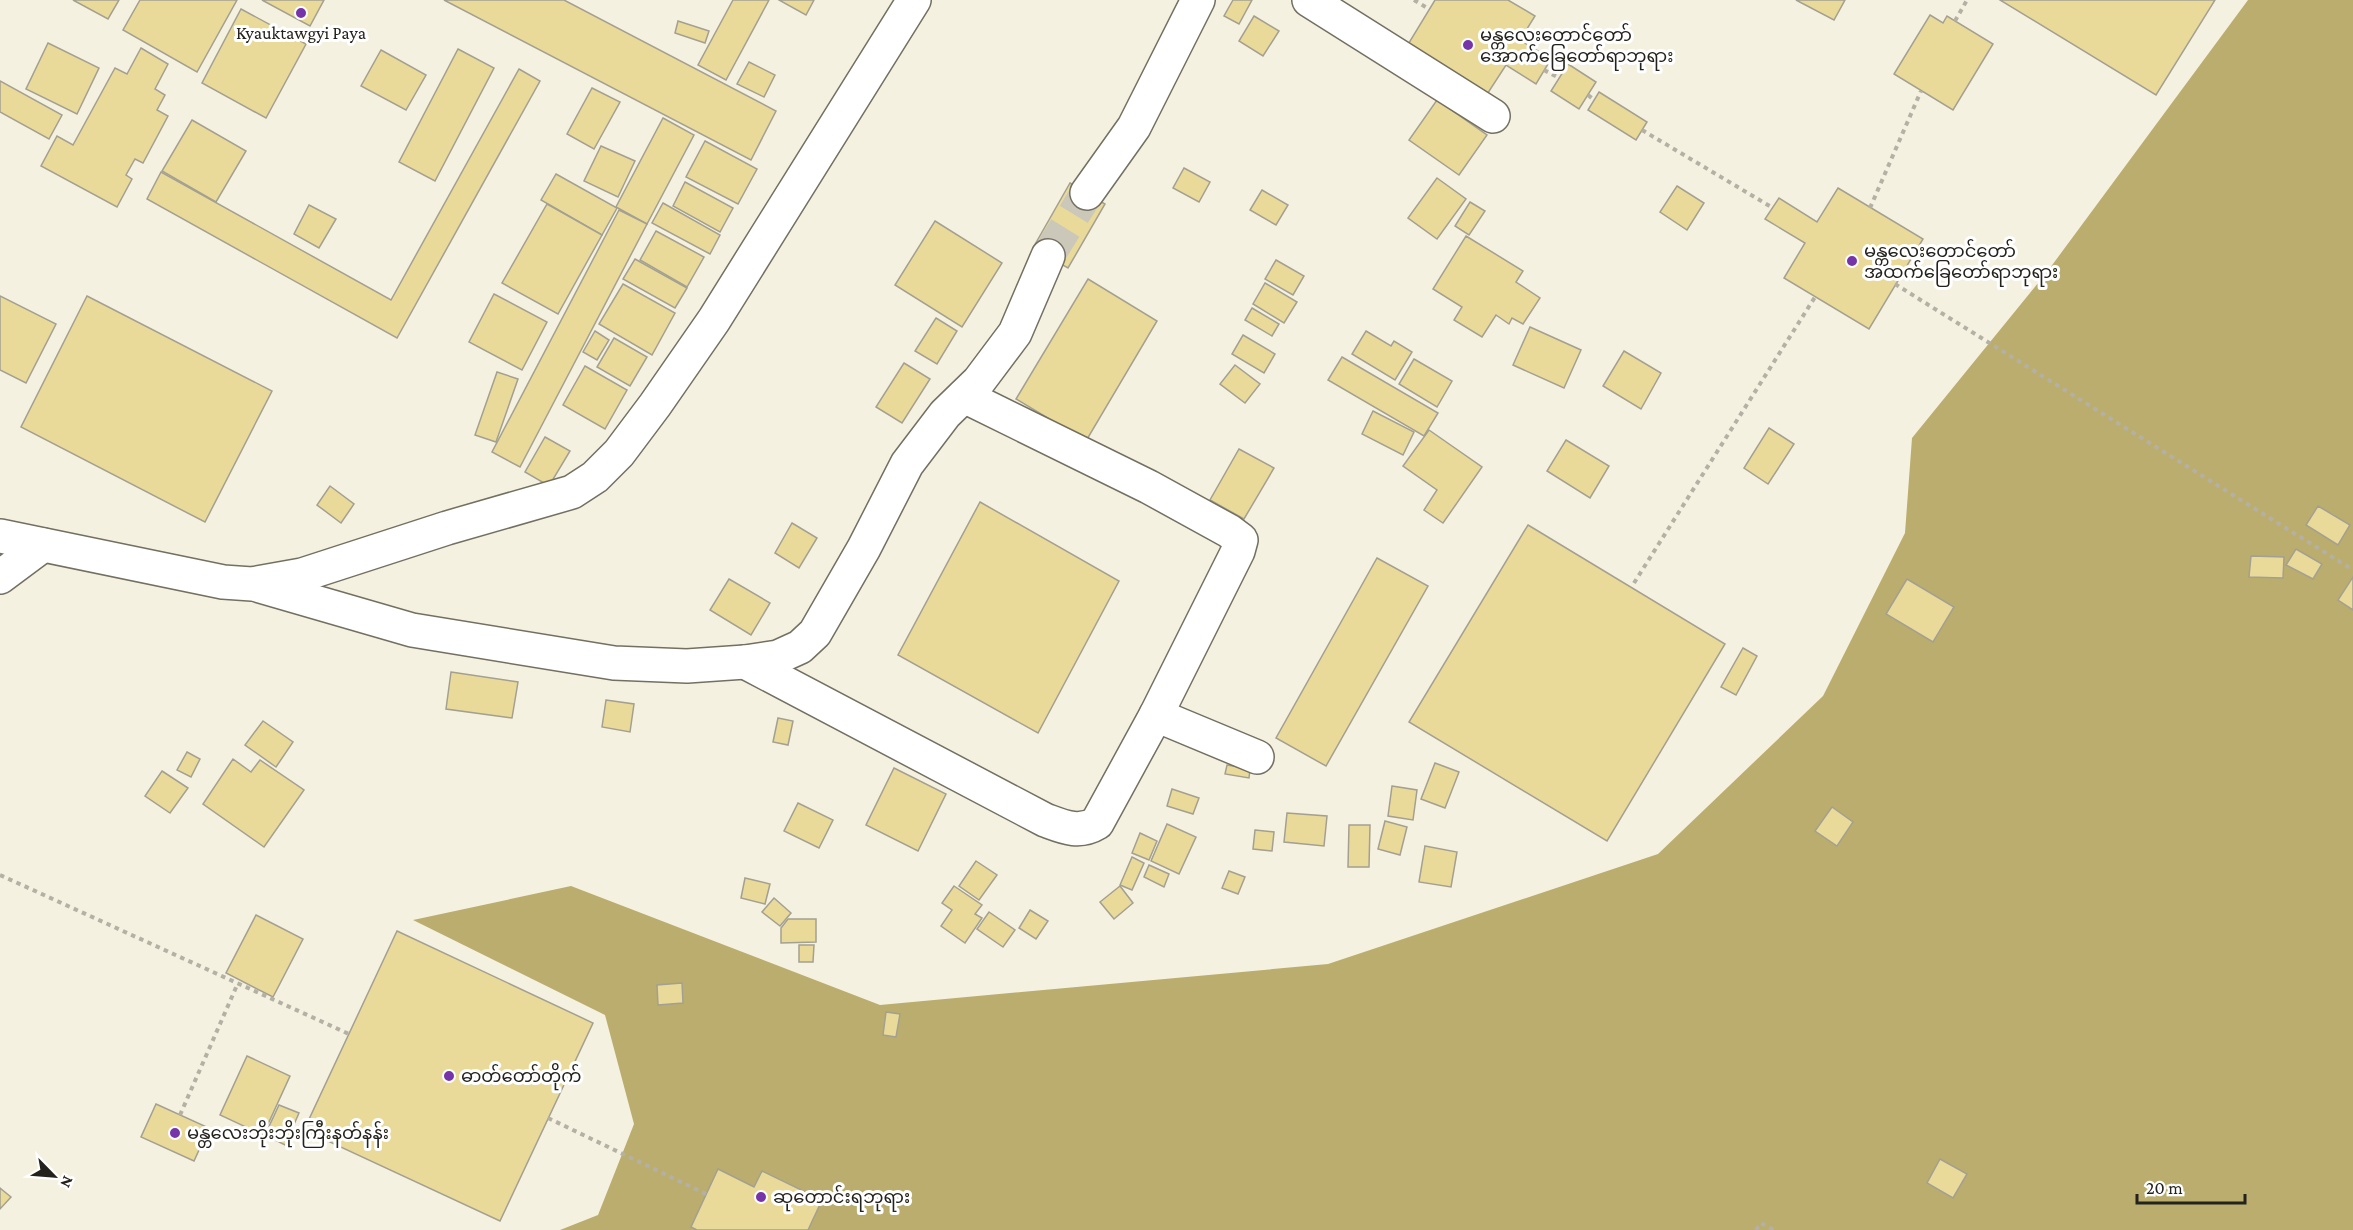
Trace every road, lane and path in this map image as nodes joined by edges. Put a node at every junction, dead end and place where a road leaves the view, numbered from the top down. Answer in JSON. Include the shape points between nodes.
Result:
{"nodes":[{"id":1,"x":914,"y":0,"type":"edge"},
{"id":2,"x":1198,"y":0,"type":"edge"},
{"id":3,"x":1309,"y":0,"type":"edge"},
{"id":4,"x":1414,"y":0,"type":"edge"},
{"id":5,"x":1967,"y":0,"type":"edge"},
{"id":6,"x":1429,"y":9,"type":"dead end"},
{"id":7,"x":1955,"y":21,"type":"dead end"},
{"id":8,"x":1544,"y":70,"type":"dead end"},
{"id":9,"x":1559,"y":78,"type":"dead end"},
{"id":10,"x":1921,"y":91,"type":"dead end"},
{"id":11,"x":1588,"y":95,"type":"dead end"},
{"id":12,"x":1594,"y":100,"type":"dead end"},
{"id":13,"x":1493,"y":116,"type":"dead end"},
{"id":14,"x":1642,"y":130,"type":"dead end"},
{"id":15,"x":1087,"y":193,"type":"tunnel mouth"},
{"id":16,"x":1773,"y":207,"type":"dead end"},
{"id":17,"x":1870,"y":207,"type":"dead end"},
{"id":18,"x":1048,"y":256,"type":"tunnel mouth"},
{"id":19,"x":1895,"y":284,"type":"dead end"},
{"id":20,"x":1815,"y":297,"type":"dead end"},
{"id":21,"x":964,"y":396,"type":"junction"},
{"id":22,"x":0,"y":536,"type":"edge"},
{"id":23,"x":43,"y":545,"type":"junction"},
{"id":24,"x":2353,"y":570,"type":"edge"},
{"id":25,"x":0,"y":577,"type":"edge"},
{"id":26,"x":1634,"y":583,"type":"dead end"},
{"id":27,"x":252,"y":584,"type":"junction"},
{"id":28,"x":745,"y":662,"type":"junction"},
{"id":29,"x":1155,"y":715,"type":"junction"},
{"id":30,"x":1257,"y":757,"type":"dead end"},
{"id":31,"x":0,"y":875,"type":"edge"},
{"id":32,"x":238,"y":983,"type":"junction"},
{"id":33,"x":349,"y":1034,"type":"dead end"},
{"id":34,"x":180,"y":1115,"type":"dead end"},
{"id":35,"x":548,"y":1118,"type":"dead end"},
{"id":36,"x":706,"y":1194,"type":"dead end"},
{"id":37,"x":1756,"y":1230,"type":"edge"},
{"id":38,"x":1774,"y":1230,"type":"edge"}],
"edges":[{"from":1,"to":27,"type":"street","via":[[714,320],[649,414],[595,477],[572,492],[302,575]]},
{"from":2,"to":15,"type":"street","via":[[1134,127]]},
{"from":3,"to":13,"type":"street"},
{"from":4,"to":6,"type":"path"},
{"from":5,"to":7,"type":"path"},
{"from":8,"to":9,"type":"path"},
{"from":10,"to":17,"type":"path"},
{"from":11,"to":12,"type":"path"},
{"from":14,"to":16,"type":"path"},
{"from":18,"to":21,"type":"street","via":[[1015,333]]},
{"from":19,"to":24,"type":"path"},
{"from":20,"to":26,"type":"path"},
{"from":21,"to":28,"type":"street","via":[[907,464],[815,633],[800,647],[778,657]]},
{"from":21,"to":29,"type":"street","via":[[1149,487],[1241,540]]},
{"from":22,"to":23,"type":"street"},
{"from":23,"to":25,"type":"street"},
{"from":23,"to":27,"type":"street","via":[[223,582]]},
{"from":27,"to":28,"type":"street","via":[[412,630],[614,663],[687,666]]},
{"from":28,"to":29,"type":"street","via":[[1045,820],[1080,830],[1097,823]]},
{"from":29,"to":30,"type":"street"},
{"from":31,"to":32,"type":"path"},
{"from":32,"to":33,"type":"path"},
{"from":32,"to":34,"type":"path"},
{"from":35,"to":36,"type":"path"},
{"from":37,"to":38,"type":"path","via":[[1761,1223]]}]}
